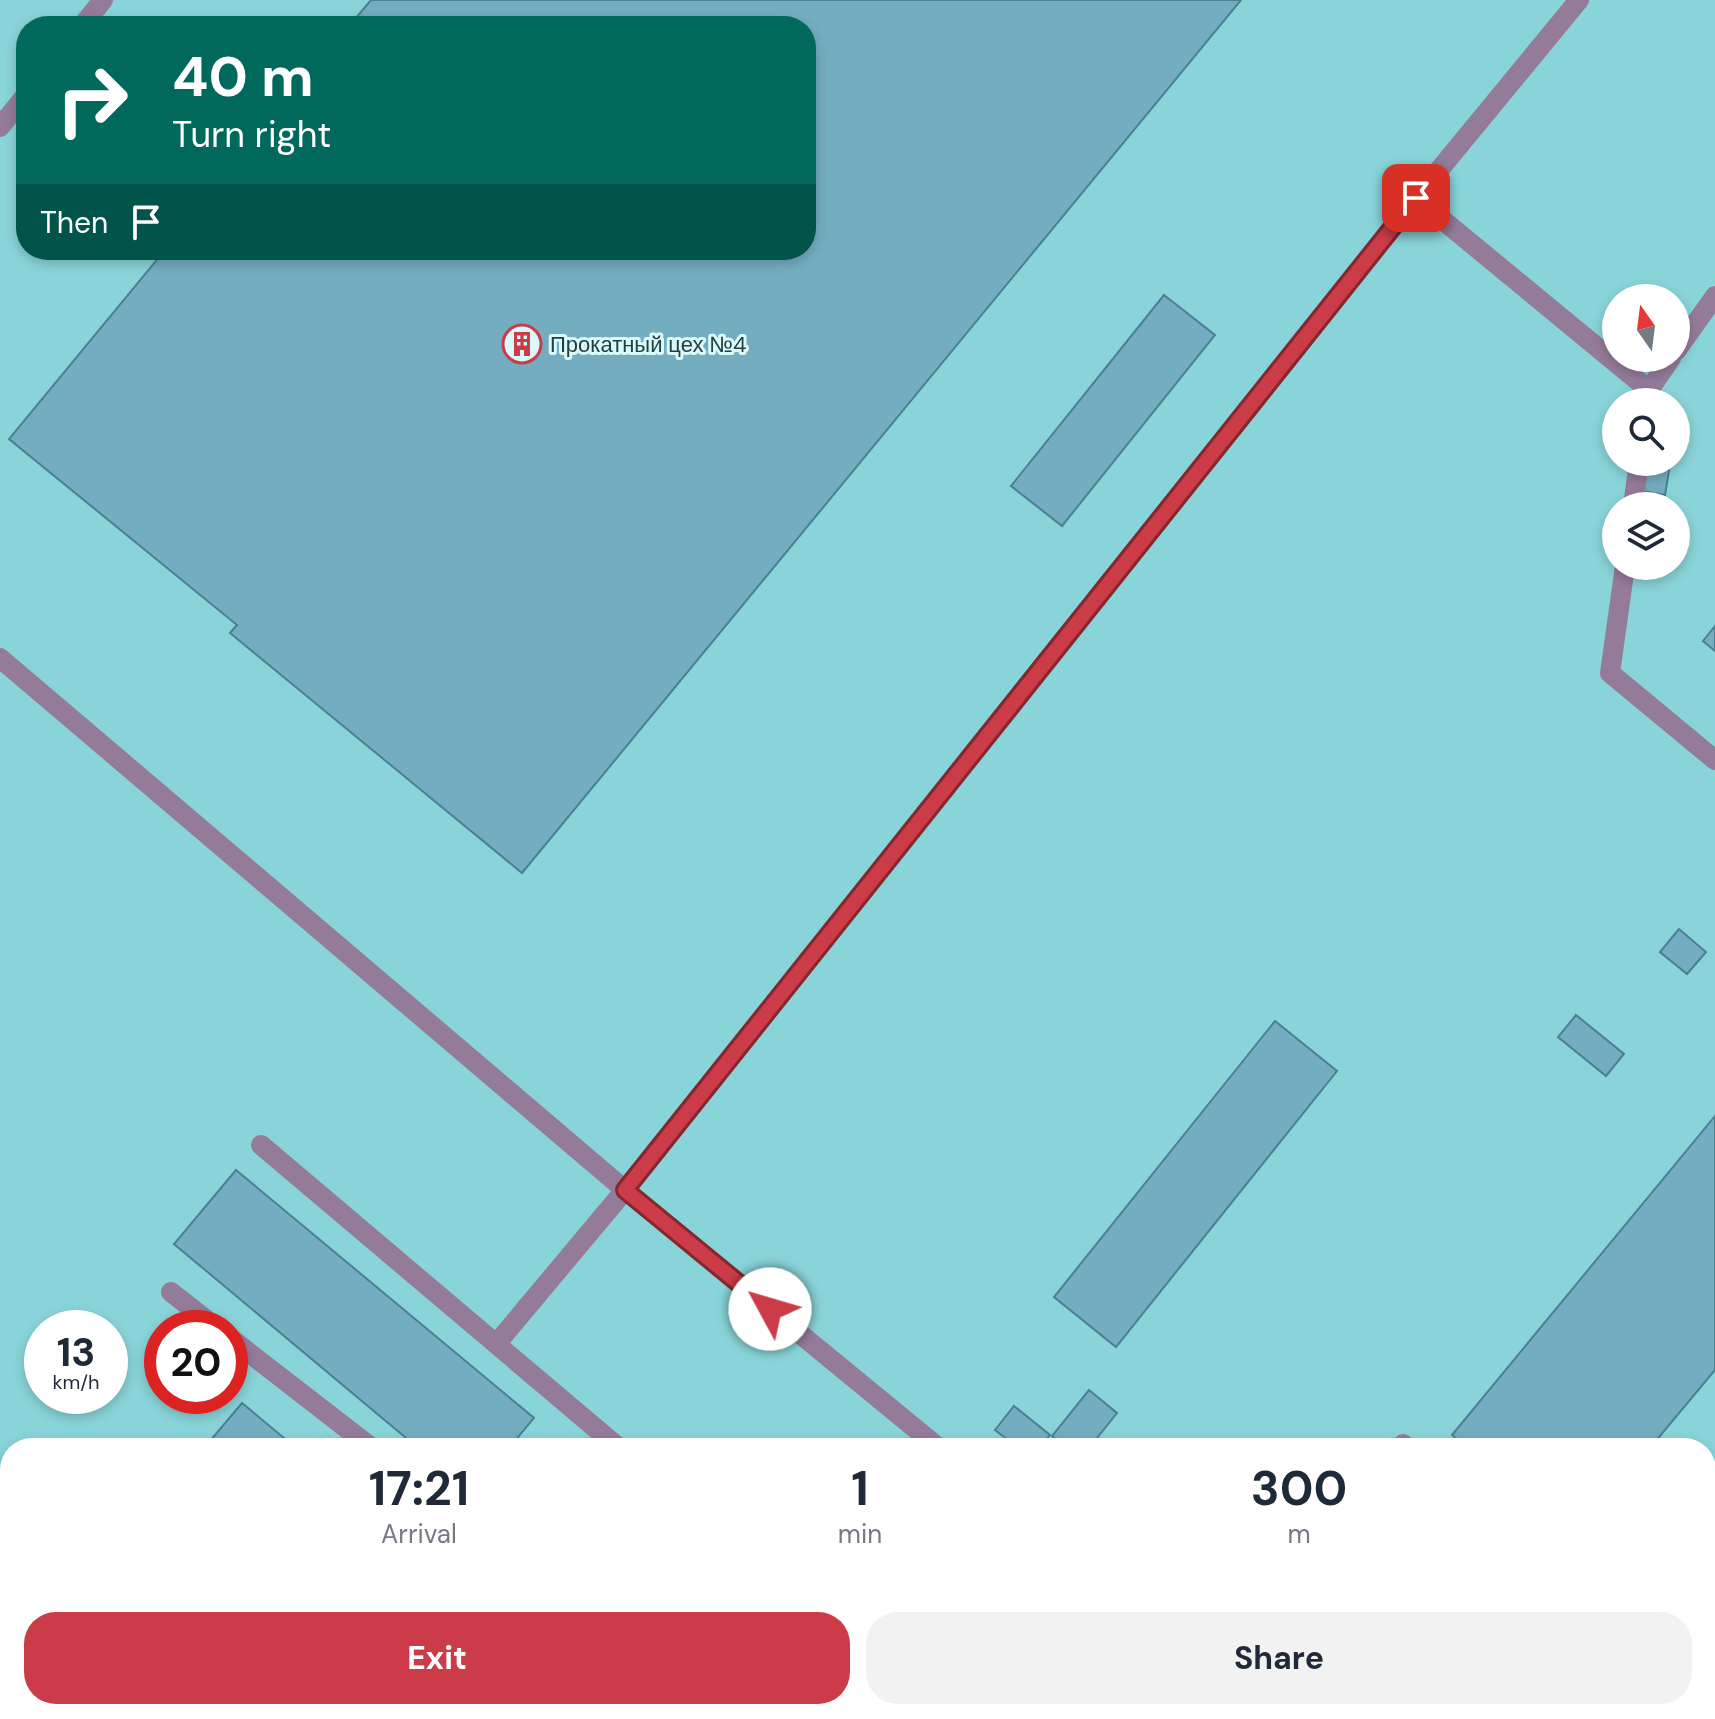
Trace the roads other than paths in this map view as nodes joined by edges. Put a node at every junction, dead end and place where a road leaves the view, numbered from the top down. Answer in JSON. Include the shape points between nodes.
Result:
{"nodes":[{"id":1,"x":103,"y":0,"type":"edge"},
{"id":2,"x":1579,"y":0,"type":"edge"},
{"id":3,"x":90,"y":16,"type":"edge"},
{"id":4,"x":16,"y":107,"type":"edge"},
{"id":5,"x":0,"y":127,"type":"edge"},
{"id":6,"x":1416,"y":198,"type":"junction"},
{"id":7,"x":1715,"y":296,"type":"edge"},
{"id":8,"x":1690,"y":331,"type":"edge"},
{"id":9,"x":1639,"y":388,"type":"edge"},
{"id":10,"x":1623,"y":580,"type":"edge"},
{"id":11,"x":0,"y":658,"type":"edge"},
{"id":12,"x":1715,"y":760,"type":"edge"},
{"id":13,"x":261,"y":1145,"type":"dead end"},
{"id":14,"x":625,"y":1190,"type":"junction"},
{"id":15,"x":171,"y":1292,"type":"dead end"},
{"id":16,"x":194,"y":1310,"type":"edge"},
{"id":17,"x":497,"y":1343,"type":"junction"},
{"id":18,"x":248,"y":1352,"type":"edge"},
{"id":19,"x":359,"y":1438,"type":"edge"},
{"id":20,"x":607,"y":1438,"type":"edge"},
{"id":21,"x":927,"y":1438,"type":"edge"}],
"edges":[{"from":1,"to":3,"type":"lane"},
{"from":2,"to":6,"type":"lane"},
{"from":4,"to":5,"type":"lane"},
{"from":6,"to":9,"type":"lane"},
{"from":6,"to":14,"type":"lane"},
{"from":7,"to":8,"type":"lane"},
{"from":10,"to":12,"type":"lane","via":[[1610,673]]},
{"from":11,"to":14,"type":"lane"},
{"from":13,"to":17,"type":"lane"},
{"from":14,"to":17,"type":"lane"},
{"from":14,"to":21,"type":"lane"},
{"from":15,"to":16,"type":"lane"},
{"from":17,"to":20,"type":"lane"},
{"from":18,"to":19,"type":"lane"}]}
